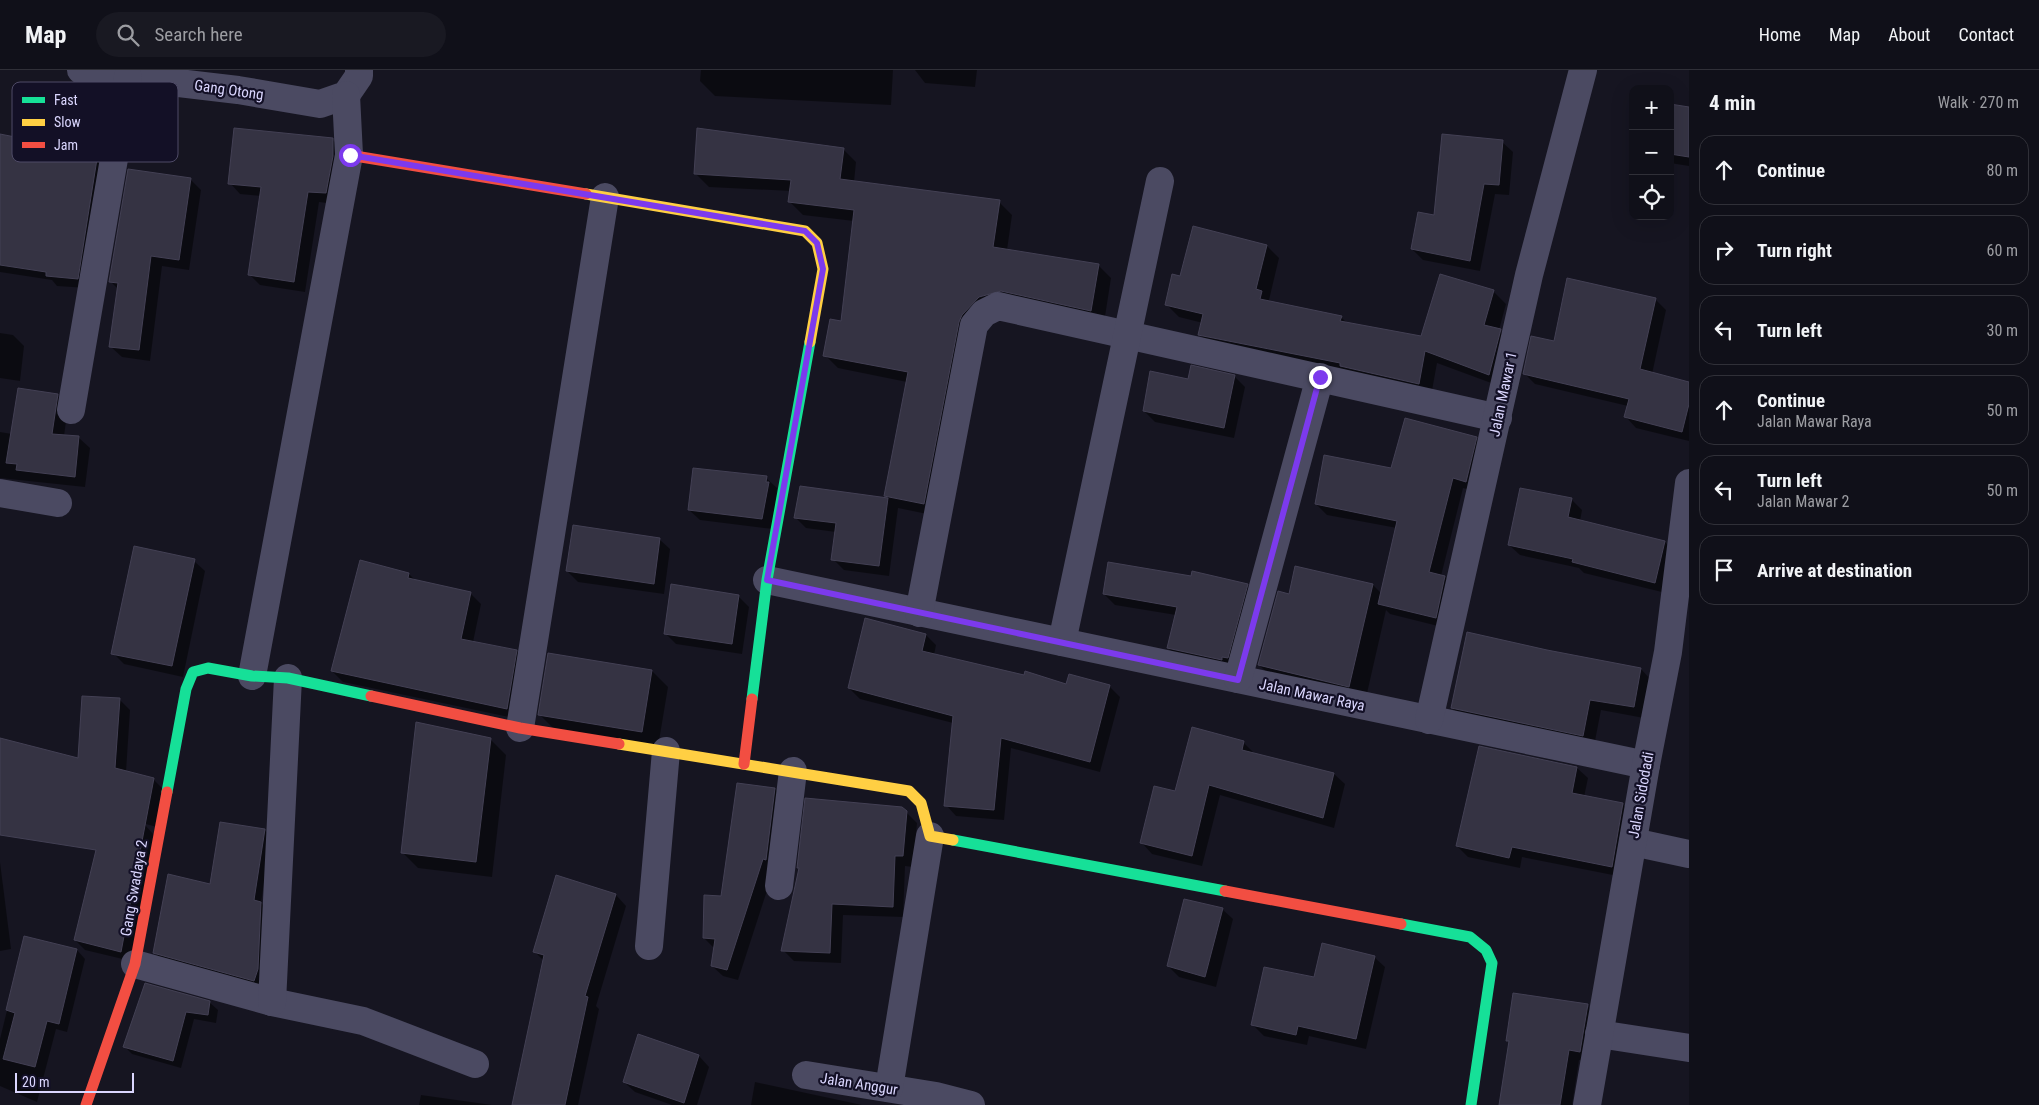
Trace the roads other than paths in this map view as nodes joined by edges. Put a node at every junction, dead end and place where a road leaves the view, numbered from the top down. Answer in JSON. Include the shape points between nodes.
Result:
{"nodes":[{"id":1,"x":81,"y":70,"type":"edge"},
{"id":2,"x":359,"y":70,"type":"edge"},
{"id":3,"x":1583,"y":70,"type":"edge"},
{"id":4,"x":128,"y":78,"type":"junction"},
{"id":5,"x":127,"y":82,"type":"edge"},
{"id":6,"x":165,"y":82,"type":"edge"},
{"id":7,"x":178,"y":83,"type":"edge"},
{"id":8,"x":346,"y":95,"type":"junction"},
{"id":9,"x":350,"y":155,"type":"junction"},
{"id":10,"x":114,"y":162,"type":"edge"},
{"id":11,"x":1160,"y":181,"type":"dead end"},
{"id":12,"x":605,"y":197,"type":"junction"},
{"id":13,"x":1129,"y":334,"type":"junction"},
{"id":14,"x":1320,"y":377,"type":"junction"},
{"id":15,"x":71,"y":410,"type":"dead end"},
{"id":16,"x":1498,"y":418,"type":"junction"},
{"id":17,"x":1689,"y":483,"type":"edge"},
{"id":18,"x":0,"y":493,"type":"edge"},
{"id":19,"x":58,"y":503,"type":"dead end"},
{"id":20,"x":767,"y":580,"type":"junction"},
{"id":21,"x":919,"y":613,"type":"junction"},
{"id":22,"x":1062,"y":642,"type":"junction"},
{"id":23,"x":1678,"y":654,"type":"edge"},
{"id":24,"x":252,"y":676,"type":"junction"},
{"id":25,"x":288,"y":678,"type":"junction"},
{"id":26,"x":1238,"y":680,"type":"junction"},
{"id":27,"x":1429,"y":720,"type":"junction"},
{"id":28,"x":520,"y":728,"type":"junction"},
{"id":29,"x":666,"y":751,"type":"junction"},
{"id":30,"x":744,"y":764,"type":"junction"},
{"id":31,"x":1646,"y":765,"type":"junction"},
{"id":32,"x":793,"y":772,"type":"junction"},
{"id":33,"x":930,"y":836,"type":"junction"},
{"id":34,"x":1633,"y":842,"type":"junction"},
{"id":35,"x":1689,"y":854,"type":"edge"},
{"id":36,"x":779,"y":886,"type":"dead end"},
{"id":37,"x":649,"y":946,"type":"dead end"},
{"id":38,"x":135,"y":964,"type":"junction"},
{"id":39,"x":272,"y":1002,"type":"junction"},
{"id":40,"x":1599,"y":1034,"type":"junction"},
{"id":41,"x":1689,"y":1048,"type":"edge"},
{"id":42,"x":474,"y":1064,"type":"dead end"},
{"id":43,"x":806,"y":1075,"type":"dead end"},
{"id":44,"x":889,"y":1088,"type":"junction"},
{"id":45,"x":86,"y":1105,"type":"edge"},
{"id":46,"x":971,"y":1105,"type":"edge"},
{"id":47,"x":1471,"y":1105,"type":"edge"},
{"id":48,"x":1587,"y":1105,"type":"edge"}],
"edges":[{"from":1,"to":4,"type":"street","name":"Gang Otong"},
{"from":2,"to":8,"type":"street","via":[[359,76]]},
{"from":3,"to":16,"type":"street","name":"Jalan Mawar 1","via":[[1529,276]]},
{"from":4,"to":5,"type":"street"},
{"from":4,"to":6,"type":"street","name":"Gang Otong"},
{"from":7,"to":8,"type":"street","name":"Gang Otong","via":[[320,104]]},
{"from":8,"to":9,"type":"street"},
{"from":9,"to":12,"type":"street"},
{"from":9,"to":24,"type":"street"},
{"from":10,"to":15,"type":"street"},
{"from":11,"to":13,"type":"street"},
{"from":12,"to":20,"type":"street","via":[[805,231],[817,243],[823,269]]},
{"from":12,"to":28,"type":"street"},
{"from":13,"to":14,"type":"street"},
{"from":13,"to":21,"type":"street","via":[[998,306],[984,313],[974,325]]},
{"from":13,"to":22,"type":"street"},
{"from":14,"to":16,"type":"street"},
{"from":14,"to":26,"type":"street"},
{"from":16,"to":27,"type":"street","name":"Jalan Mawar 1"},
{"from":17,"to":23,"type":"street","name":"Jalan Sidodadi"},
{"from":18,"to":19,"type":"street"},
{"from":20,"to":21,"type":"street","name":"Jalan Mawar Raya"},
{"from":20,"to":30,"type":"street"},
{"from":21,"to":22,"type":"street","name":"Jalan Mawar Raya"},
{"from":22,"to":26,"type":"street","name":"Jalan Mawar Raya"},
{"from":23,"to":31,"type":"street","name":"Jalan Sidodadi"},
{"from":24,"to":25,"type":"street"},
{"from":24,"to":38,"type":"street","name":"Gang Swadaya 2","via":[[208,668],[193,672],[186,689]]},
{"from":25,"to":28,"type":"street"},
{"from":25,"to":39,"type":"street"},
{"from":26,"to":27,"type":"street","name":"Jalan Mawar Raya"},
{"from":27,"to":31,"type":"street","name":"Jalan Mawar Raya"},
{"from":28,"to":29,"type":"street"},
{"from":29,"to":30,"type":"street"},
{"from":29,"to":37,"type":"street"},
{"from":30,"to":32,"type":"street"},
{"from":31,"to":34,"type":"street","name":"Jalan Sidodadi"},
{"from":32,"to":33,"type":"street","via":[[909,790],[921,803]]},
{"from":32,"to":36,"type":"street"},
{"from":33,"to":44,"type":"street"},
{"from":33,"to":47,"type":"street","via":[[1470,937],[1486,950],[1492,963]]},
{"from":34,"to":35,"type":"street"},
{"from":34,"to":40,"type":"street","name":"Jalan Sidodadi"},
{"from":38,"to":39,"type":"street"},
{"from":38,"to":45,"type":"street","name":"Gang Swadaya 2"},
{"from":39,"to":42,"type":"street","via":[[363,1021]]},
{"from":40,"to":41,"type":"street"},
{"from":40,"to":48,"type":"street","name":"Jalan Sidodadi"},
{"from":43,"to":44,"type":"street","name":"Jalan Anggur"},
{"from":44,"to":46,"type":"street","name":"Jalan Anggur"}]}
